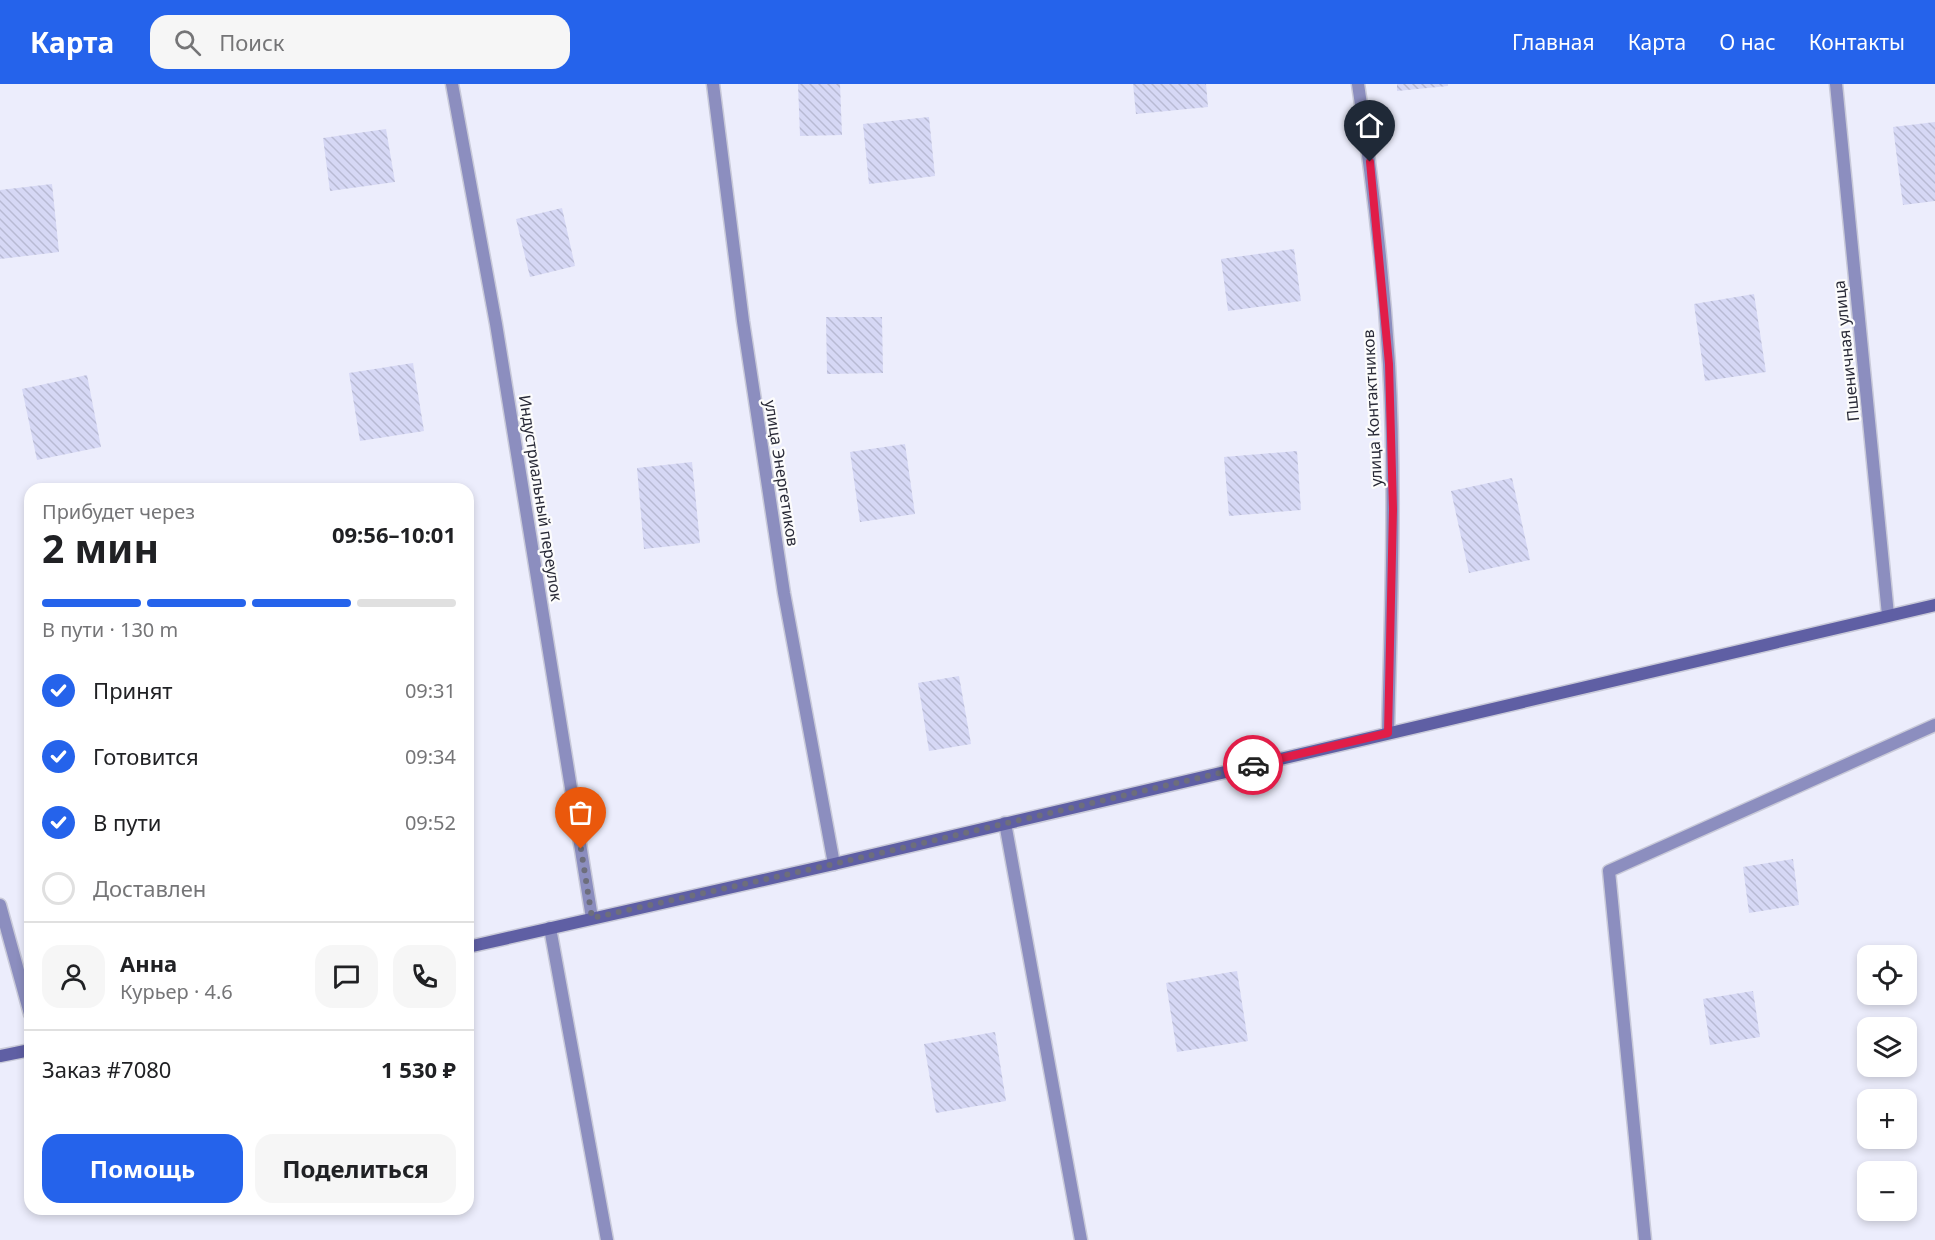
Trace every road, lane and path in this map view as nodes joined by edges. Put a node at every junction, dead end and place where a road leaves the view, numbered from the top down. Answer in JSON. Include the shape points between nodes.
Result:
{"nodes":[{"id":1,"x":452,"y":84,"type":"edge"},
{"id":2,"x":713,"y":84,"type":"edge"},
{"id":3,"x":1358,"y":84,"type":"edge"},
{"id":4,"x":1836,"y":84,"type":"edge"},
{"id":5,"x":1935,"y":605,"type":"edge"},
{"id":6,"x":1888,"y":615,"type":"junction"},
{"id":7,"x":1935,"y":725,"type":"edge"},
{"id":8,"x":1388,"y":733,"type":"junction"},
{"id":9,"x":1005,"y":823,"type":"junction"},
{"id":10,"x":834,"y":864,"type":"junction"},
{"id":11,"x":0,"y":905,"type":"edge"},
{"id":12,"x":592,"y":918,"type":"junction"},
{"id":13,"x":550,"y":928,"type":"junction"},
{"id":14,"x":474,"y":946,"type":"edge"},
{"id":15,"x":24,"y":992,"type":"edge"},
{"id":16,"x":24,"y":1051,"type":"edge"},
{"id":17,"x":0,"y":1056,"type":"edge"},
{"id":18,"x":607,"y":1240,"type":"edge"},
{"id":19,"x":1081,"y":1240,"type":"edge"},
{"id":20,"x":1645,"y":1240,"type":"edge"}],
"edges":[{"from":1,"to":12,"type":"street","name":"Индустриальный переулок","via":[[496,324]]},
{"from":2,"to":10,"type":"street","name":"улица Энергетиков","via":[[743,321],[784,593]]},
{"from":3,"to":8,"type":"street","name":"улица Контактников","via":[[1370,162],[1389,364],[1393,509]]},
{"from":4,"to":6,"type":"street","name":"Пшеничная улица"},
{"from":5,"to":6,"type":"street"},
{"from":6,"to":8,"type":"street"},
{"from":7,"to":20,"type":"street","via":[[1609,871]]},
{"from":8,"to":9,"type":"street"},
{"from":9,"to":10,"type":"street"},
{"from":9,"to":19,"type":"street"},
{"from":10,"to":12,"type":"street"},
{"from":11,"to":15,"type":"street"},
{"from":12,"to":13,"type":"street"},
{"from":13,"to":14,"type":"street"},
{"from":13,"to":18,"type":"street"},
{"from":16,"to":17,"type":"street"}]}
